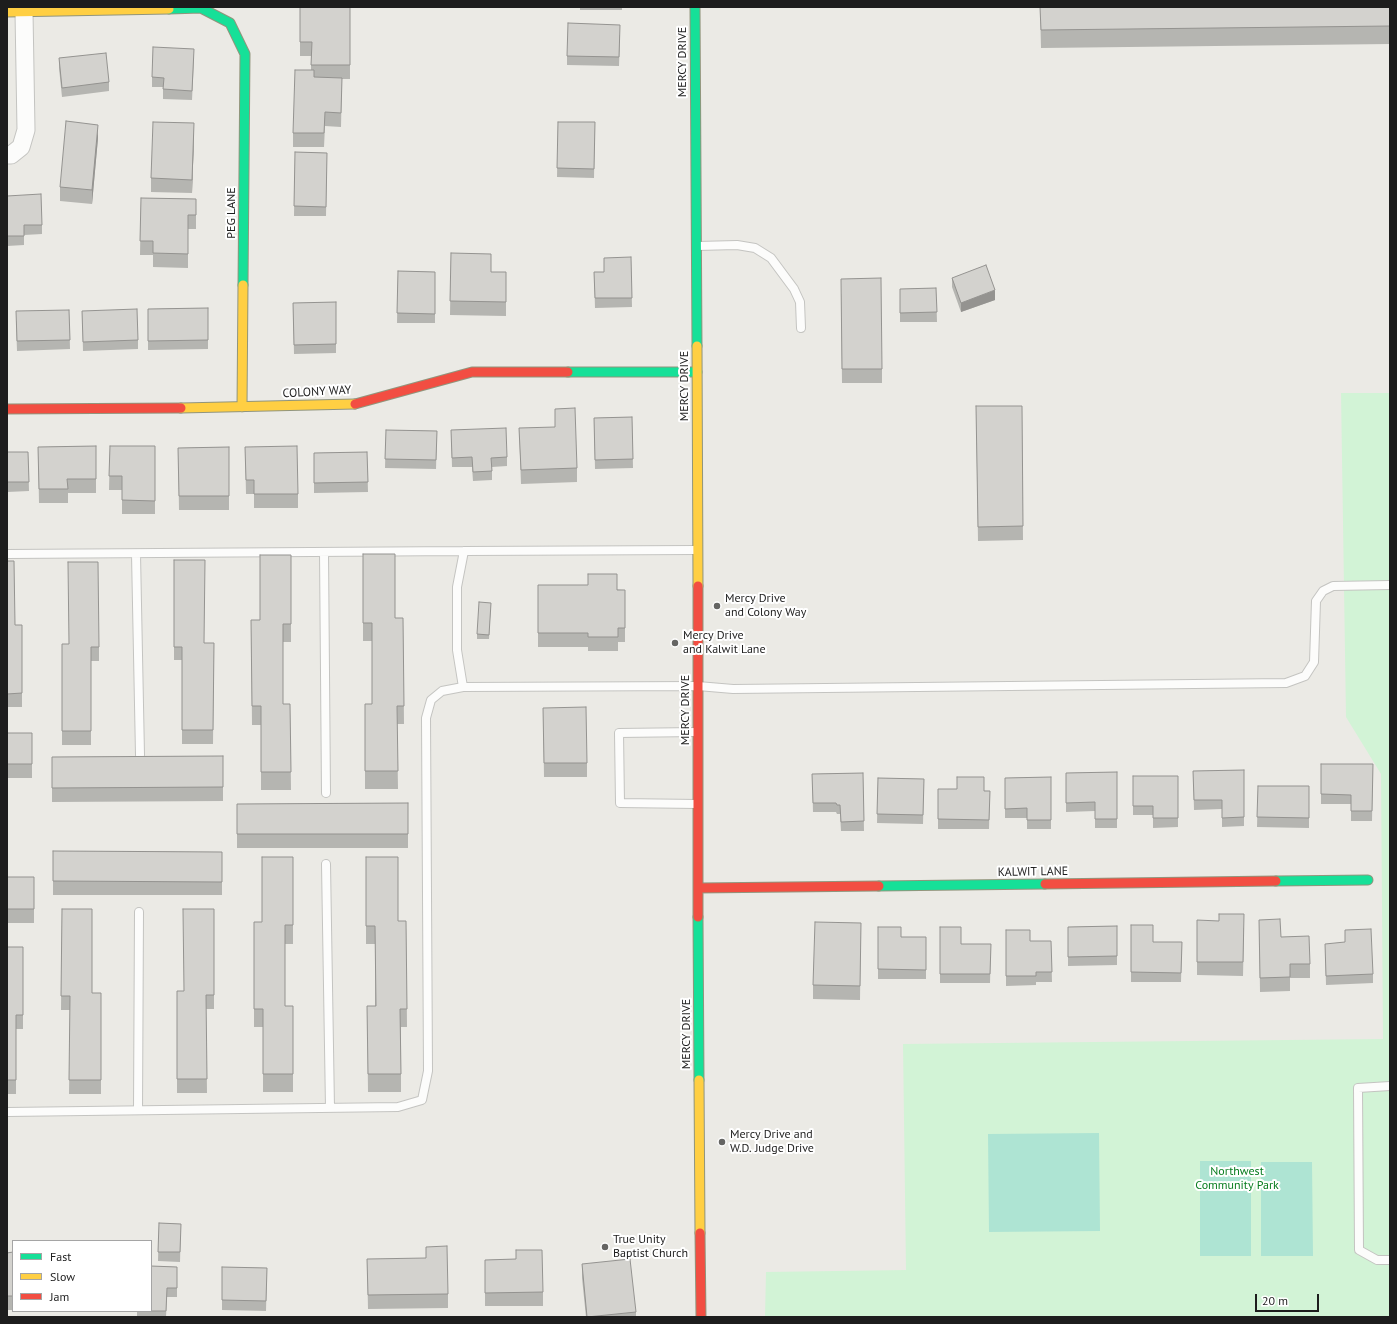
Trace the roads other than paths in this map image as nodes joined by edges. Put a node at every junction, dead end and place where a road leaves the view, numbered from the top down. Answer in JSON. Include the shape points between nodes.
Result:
{"nodes":[{"id":1,"x":695,"y":7,"type":"edge"},
{"id":2,"x":15,"y":12,"type":"edge"},
{"id":3,"x":7,"y":155,"type":"edge"},
{"id":4,"x":696,"y":246,"type":"junction"},
{"id":5,"x":802,"y":328,"type":"dead end"},
{"id":6,"x":697,"y":372,"type":"junction"},
{"id":7,"x":242,"y":407,"type":"junction"},
{"id":8,"x":7,"y":409,"type":"edge"},
{"id":9,"x":464,"y":550,"type":"junction"},
{"id":10,"x":698,"y":550,"type":"junction"},
{"id":11,"x":324,"y":552,"type":"junction"},
{"id":12,"x":7,"y":554,"type":"edge"},
{"id":13,"x":136,"y":554,"type":"junction"},
{"id":14,"x":1390,"y":585,"type":"edge"},
{"id":15,"x":698,"y":686,"type":"junction"},
{"id":16,"x":463,"y":687,"type":"junction"},
{"id":17,"x":698,"y":732,"type":"junction"},
{"id":18,"x":140,"y":755,"type":"edge"},
{"id":19,"x":326,"y":793,"type":"dead end"},
{"id":20,"x":698,"y":804,"type":"junction"},
{"id":21,"x":326,"y":864,"type":"dead end"},
{"id":22,"x":1368,"y":880,"type":"dead end"},
{"id":23,"x":698,"y":888,"type":"junction"},
{"id":24,"x":139,"y":912,"type":"dead end"},
{"id":25,"x":1390,"y":1086,"type":"edge"},
{"id":26,"x":330,"y":1108,"type":"junction"},
{"id":27,"x":138,"y":1110,"type":"junction"},
{"id":28,"x":7,"y":1112,"type":"edge"},
{"id":29,"x":1390,"y":1260,"type":"edge"},
{"id":30,"x":701,"y":1317,"type":"edge"}],
"edges":[{"from":1,"to":4,"type":"street","name":"MERCY DRIVE"},
{"from":2,"to":3,"type":"street","via":[[26,130],[21,147]]},
{"from":2,"to":7,"type":"street","name":"PEG LANE","via":[[201,8],[230,23],[245,54]]},
{"from":4,"to":5,"type":"lane","via":[[737,245],[755,248],[771,258],[794,289],[800,302]]},
{"from":4,"to":6,"type":"street","name":"MERCY DRIVE"},
{"from":6,"to":7,"type":"street","name":"COLONY WAY","via":[[472,372],[353,404]]},
{"from":6,"to":10,"type":"street","name":"MERCY DRIVE"},
{"from":7,"to":8,"type":"street","name":"COLONY WAY"},
{"from":9,"to":10,"type":"lane"},
{"from":9,"to":11,"type":"lane"},
{"from":9,"to":16,"type":"lane","via":[[457,587],[457,650]]},
{"from":10,"to":15,"type":"street","name":"MERCY DRIVE"},
{"from":11,"to":13,"type":"lane"},
{"from":11,"to":19,"type":"lane"},
{"from":12,"to":13,"type":"lane"},
{"from":13,"to":18,"type":"lane"},
{"from":14,"to":15,"type":"lane","via":[[1333,586],[1323,591],[1316,600],[1314,662],[1305,676],[1286,683],[733,689]]},
{"from":15,"to":16,"type":"lane"},
{"from":15,"to":17,"type":"street","name":"MERCY DRIVE"},
{"from":16,"to":26,"type":"lane","via":[[442,691],[431,700],[426,718],[428,1071],[422,1100],[398,1107]]},
{"from":17,"to":20,"type":"street","name":"MERCY DRIVE"},
{"from":17,"to":20,"type":"lane","via":[[619,733],[620,803]]},
{"from":20,"to":23,"type":"street","name":"MERCY DRIVE"},
{"from":21,"to":26,"type":"lane"},
{"from":22,"to":23,"type":"street","name":"KALWIT LANE"},
{"from":23,"to":30,"type":"street","name":"MERCY DRIVE"},
{"from":24,"to":27,"type":"lane"},
{"from":25,"to":29,"type":"lane","via":[[1358,1088],[1359,1250],[1377,1260]]},
{"from":26,"to":27,"type":"lane"},
{"from":27,"to":28,"type":"lane"}]}
